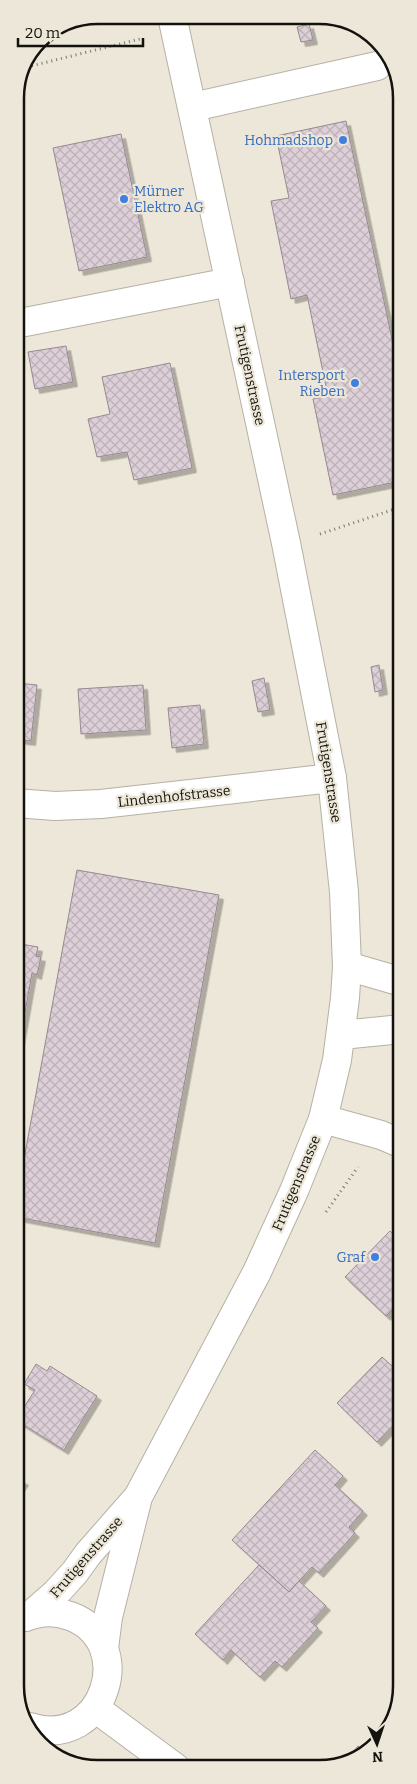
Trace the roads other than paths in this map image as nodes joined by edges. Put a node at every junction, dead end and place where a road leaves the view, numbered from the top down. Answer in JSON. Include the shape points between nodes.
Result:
{"nodes":[{"id":1,"x":174,"y":24,"type":"edge"},
{"id":2,"x":377,"y":66,"type":"dead end"},
{"id":3,"x":193,"y":107,"type":"junction"},
{"id":4,"x":230,"y":282,"type":"junction"},
{"id":5,"x":24,"y":322,"type":"edge"},
{"id":6,"x":332,"y":778,"type":"junction"},
{"id":7,"x":24,"y":804,"type":"edge"},
{"id":8,"x":347,"y":966,"type":"junction"},
{"id":9,"x":393,"y":979,"type":"edge"},
{"id":10,"x":393,"y":1030,"type":"edge"},
{"id":11,"x":341,"y":1034,"type":"junction"},
{"id":12,"x":323,"y":1119,"type":"junction"},
{"id":13,"x":393,"y":1140,"type":"edge"},
{"id":14,"x":138,"y":1497,"type":"junction"},
{"id":15,"x":24,"y":1618,"type":"edge"},
{"id":16,"x":104,"y":1648,"type":"junction"},
{"id":17,"x":95,"y":1708,"type":"junction"},
{"id":18,"x":37,"y":1728,"type":"edge"},
{"id":19,"x":64,"y":1728,"type":"junction"},
{"id":20,"x":55,"y":1746,"type":"edge"},
{"id":21,"x":165,"y":1760,"type":"edge"}],
"edges":[{"from":1,"to":3,"type":"main road","name":"Frutigenstrasse"},
{"from":2,"to":3,"type":"main road"},
{"from":3,"to":4,"type":"main road","name":"Frutigenstrasse"},
{"from":4,"to":5,"type":"main road"},
{"from":4,"to":6,"type":"main road","name":"Frutigenstrasse"},
{"from":6,"to":7,"type":"main road","name":"Lindenhofstrasse","via":[[101,804]]},
{"from":6,"to":8,"type":"main road","name":"Frutigenstrasse","via":[[343,882]]},
{"from":8,"to":9,"type":"main road"},
{"from":8,"to":11,"type":"main road","name":"Frutigenstrasse"},
{"from":10,"to":11,"type":"main road"},
{"from":11,"to":12,"type":"main road","name":"Frutigenstrasse"},
{"from":12,"to":13,"type":"main road"},
{"from":12,"to":14,"type":"main road","name":"Frutigenstrasse","via":[[258,1272]]},
{"from":14,"to":15,"type":"main road","name":"Frutigenstrasse","via":[[56,1593]]},
{"from":14,"to":16,"type":"main road","name":"Frutigenstrasse","via":[[108,1617]]},
{"from":15,"to":16,"type":"main road","via":[[46,1612],[61,1613],[87,1625]]},
{"from":16,"to":17,"type":"main road","via":[[108,1679],[104,1695]]},
{"from":17,"to":19,"type":"main road","via":[[76,1724]]},
{"from":17,"to":21,"type":"main road"},
{"from":18,"to":19,"type":"main road"},
{"from":19,"to":20,"type":"main road"}]}
